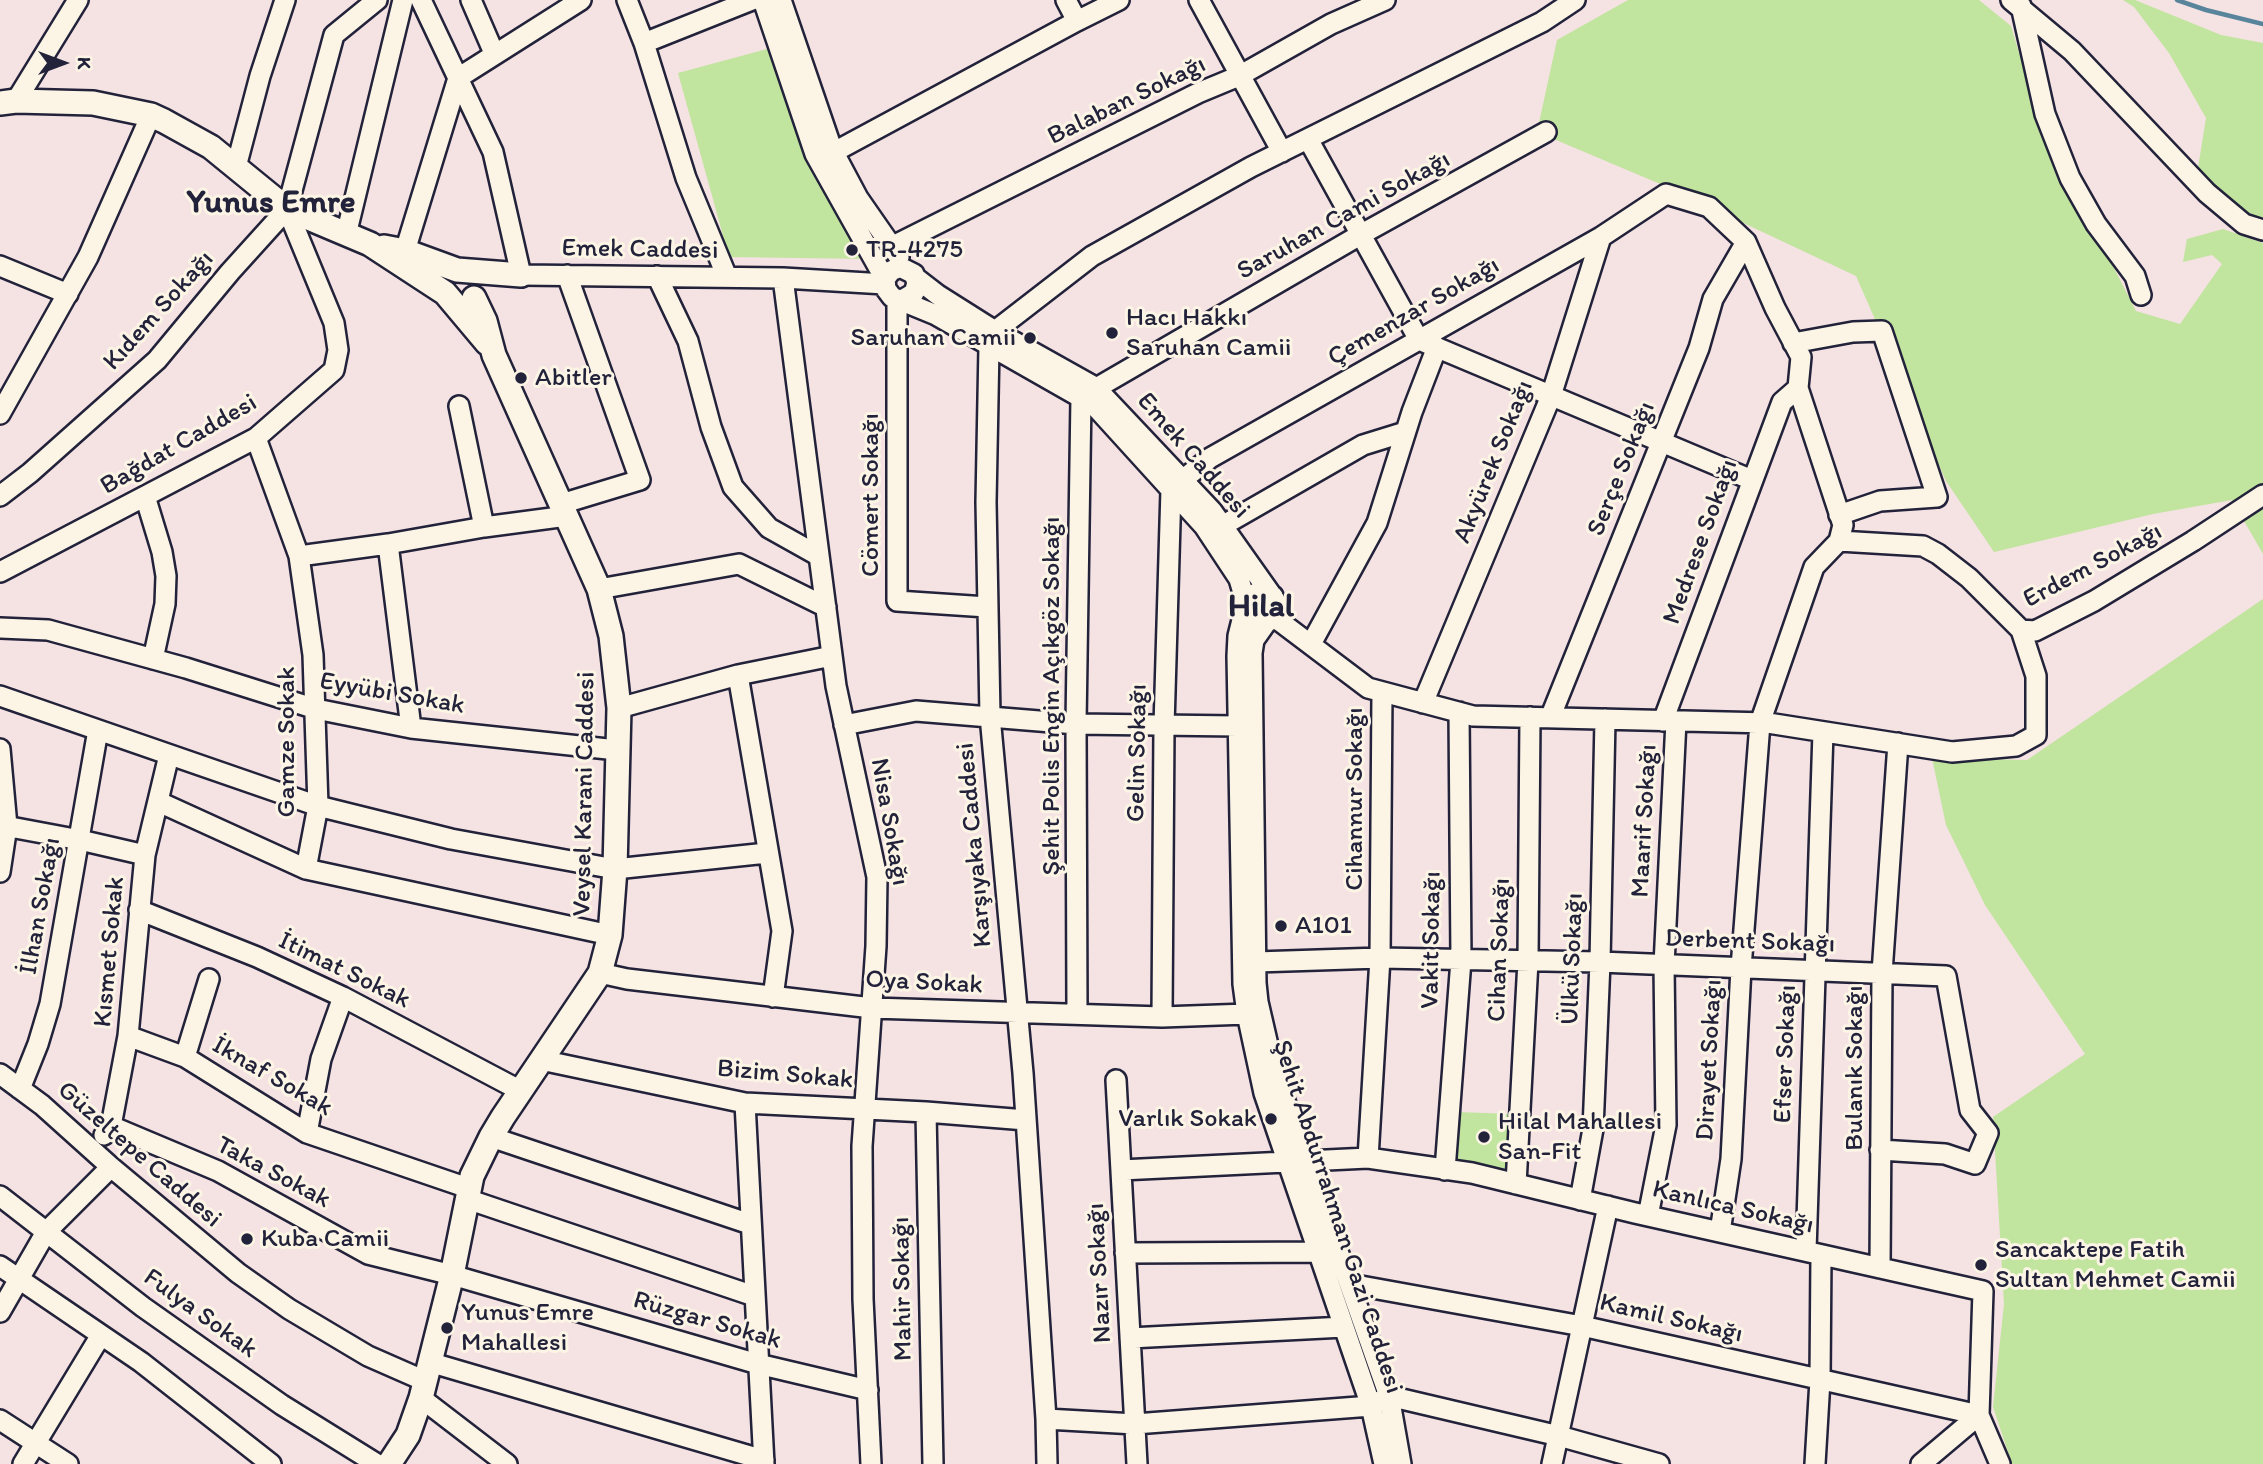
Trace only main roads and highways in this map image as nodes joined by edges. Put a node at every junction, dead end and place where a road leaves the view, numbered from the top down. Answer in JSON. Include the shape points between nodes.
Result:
{"nodes":[{"id":1,"x":8,"y":102,"type":"edge"},
{"id":2,"x":370,"y":244,"type":"junction"},
{"id":3,"x":520,"y":275,"type":"road end"},
{"id":4,"x":462,"y":287,"type":"junction"},
{"id":5,"x":389,"y":1464,"type":"edge"}],
"edges":[{"from":1,"to":2,"type":"main road","via":[[93,103],[151,115],[211,147],[287,209]]},
{"from":2,"to":4,"type":"main road"},
{"from":2,"to":4,"type":"main road","via":[[405,251]]},
{"from":3,"to":4,"type":"main road"},
{"from":4,"to":5,"type":"main road","name":"Veysel Karani Caddesi","via":[[485,321],[492,349],[599,589],[611,636],[619,708],[615,869],[610,935],[600,973],[491,1137],[468,1193],[452,1275],[408,1435]]}]}
